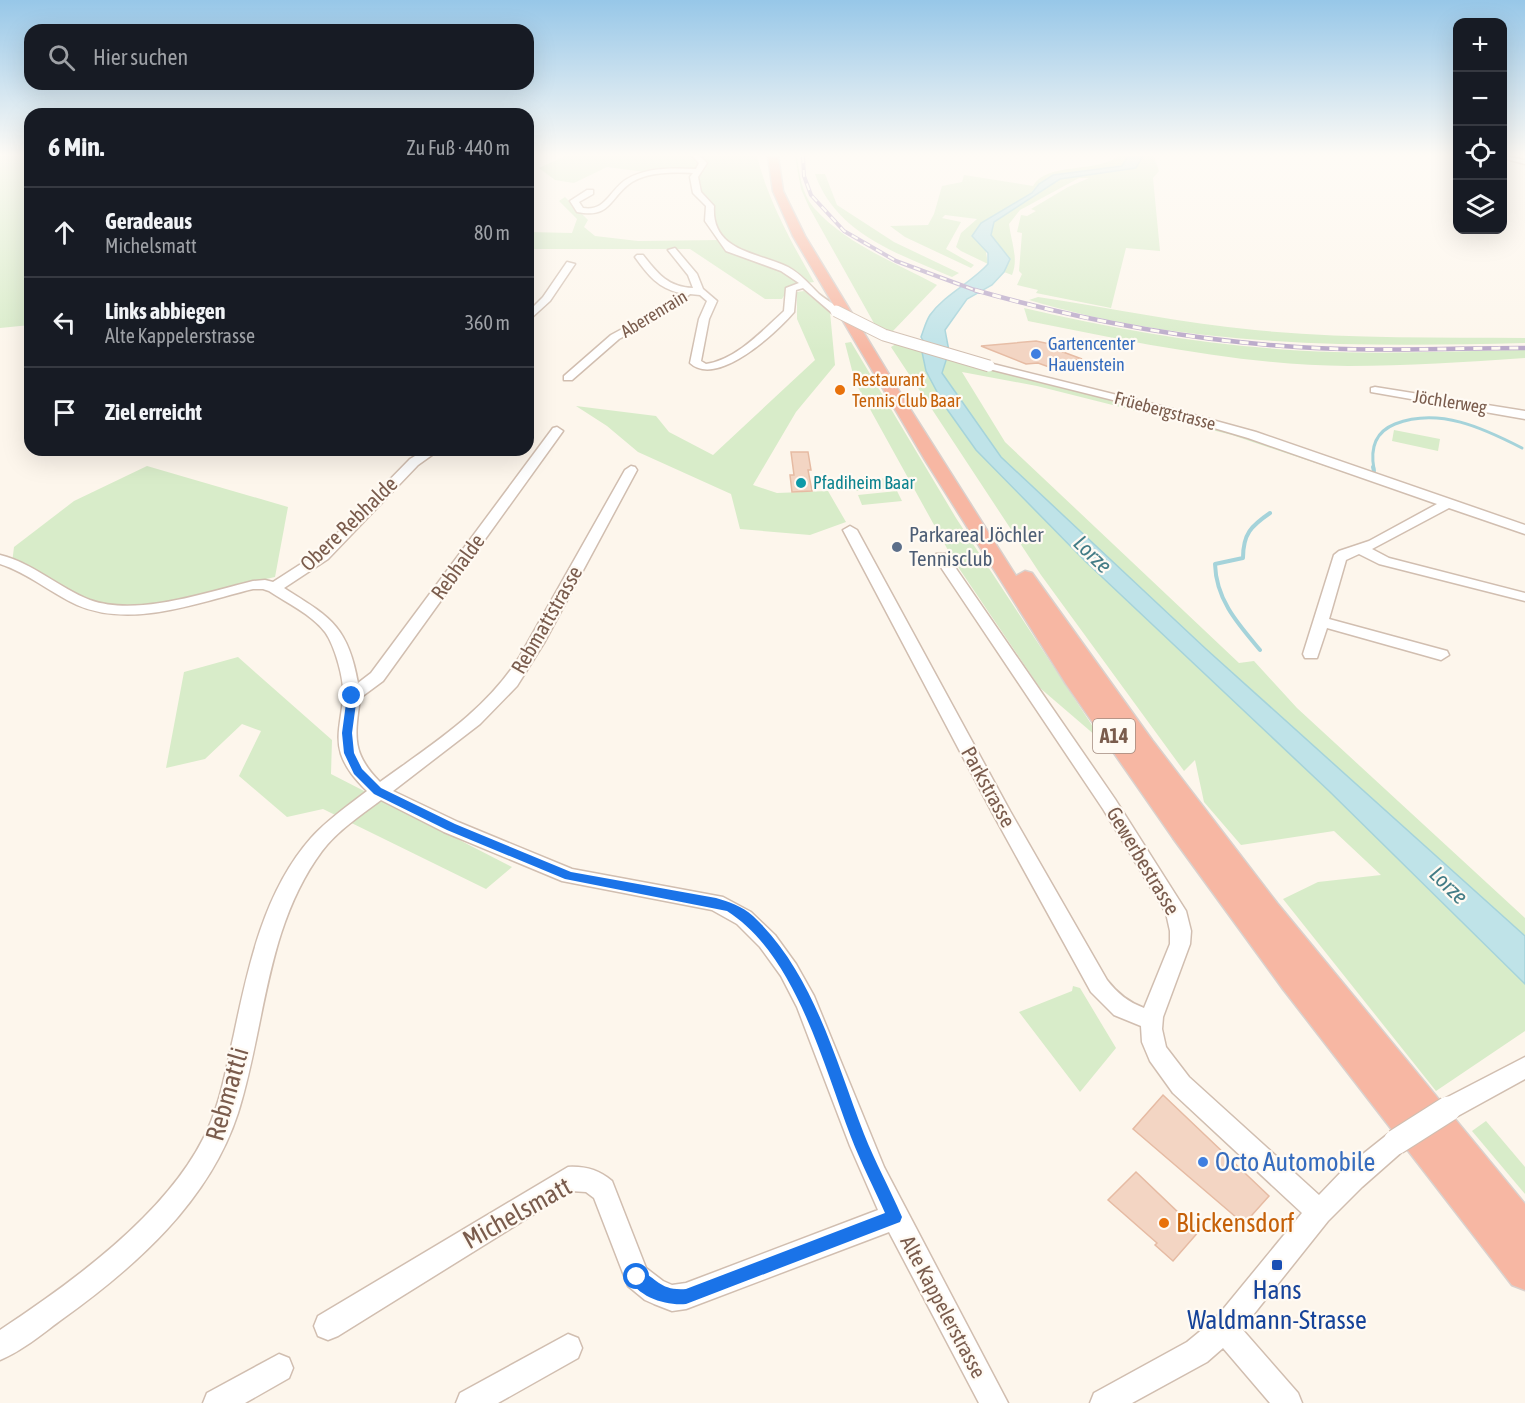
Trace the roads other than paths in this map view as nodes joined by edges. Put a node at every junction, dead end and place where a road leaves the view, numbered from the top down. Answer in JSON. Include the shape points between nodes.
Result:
{"nodes":[{"id":1,"x":708,"y":221,"type":"edge"},
{"id":2,"x":792,"y":221,"type":"edge"},
{"id":3,"x":807,"y":221,"type":"edge"},
{"id":4,"x":672,"y":250,"type":"dead end"},
{"id":5,"x":640,"y":257,"type":"dead end"},
{"id":6,"x":570,"y":264,"type":"dead end"},
{"id":7,"x":807,"y":287,"type":"junction"},
{"id":8,"x":688,"y":291,"type":"junction"},
{"id":9,"x":699,"y":291,"type":"junction"},
{"id":10,"x":534,"y":312,"type":"edge"},
{"id":11,"x":568,"y":378,"type":"dead end"},
{"id":12,"x":1375,"y":390,"type":"dead end"},
{"id":13,"x":1525,"y":415,"type":"edge"},
{"id":14,"x":557,"y":431,"type":"dead end"},
{"id":15,"x":416,"y":456,"type":"edge"},
{"id":16,"x":631,"y":470,"type":"dead end"},
{"id":17,"x":1449,"y":503,"type":"junction"},
{"id":18,"x":850,"y":530,"type":"dead end"},
{"id":19,"x":1525,"y":530,"type":"edge"},
{"id":20,"x":1360,"y":549,"type":"junction"},
{"id":21,"x":941,"y":557,"type":"dead end"},
{"id":22,"x":0,"y":559,"type":"edge"},
{"id":23,"x":274,"y":588,"type":"junction"},
{"id":24,"x":1525,"y":597,"type":"edge"},
{"id":25,"x":1321,"y":622,"type":"junction"},
{"id":26,"x":1311,"y":654,"type":"dead end"},
{"id":27,"x":1441,"y":655,"type":"dead end"},
{"id":28,"x":352,"y":696,"type":"junction"},
{"id":29,"x":378,"y":791,"type":"junction"},
{"id":30,"x":1151,"y":1020,"type":"junction"},
{"id":31,"x":1525,"y":1067,"type":"edge"},
{"id":32,"x":1319,"y":1212,"type":"junction"},
{"id":33,"x":894,"y":1217,"type":"junction"},
{"id":34,"x":1525,"y":1231,"type":"edge"},
{"id":35,"x":1525,"y":1272,"type":"edge"},
{"id":36,"x":328,"y":1326,"type":"dead end"},
{"id":37,"x":1225,"y":1329,"type":"junction"},
{"id":38,"x":0,"y":1346,"type":"edge"},
{"id":39,"x":568,"y":1348,"type":"dead end"},
{"id":40,"x":279,"y":1368,"type":"dead end"},
{"id":41,"x":217,"y":1403,"type":"edge"},
{"id":42,"x":470,"y":1403,"type":"edge"},
{"id":43,"x":994,"y":1403,"type":"edge"},
{"id":44,"x":1104,"y":1403,"type":"edge"},
{"id":45,"x":1288,"y":1403,"type":"edge"}],
"edges":[{"from":1,"to":7,"type":"street","name":"Früebergstrasse","via":[[734,252],[784,269]]},
{"from":2,"to":35,"type":"highway","number":"A14","via":[[991,553],[1063,662],[1338,1038]]},
{"from":3,"to":34,"type":"highway","number":"A14","via":[[987,519],[1183,801]]},
{"from":4,"to":9,"type":"street","via":[[692,274]]},
{"from":5,"to":8,"type":"street","via":[[659,282]]},
{"from":6,"to":10,"type":"street"},
{"from":7,"to":9,"type":"street","name":"Aberenrain","via":[[791,288],[789,312],[750,347],[705,368],[695,363],[712,301]]},
{"from":7,"to":17,"type":"street","name":"Früebergstrasse","bridge":true,"via":[[842,314],[884,335],[1252,435]]},
{"from":8,"to":9,"type":"street","name":"Aberenrain"},
{"from":8,"to":11,"type":"street","name":"Aberenrain","via":[[663,311],[615,337]]},
{"from":12,"to":13,"type":"street","name":"Jöchlerweg"},
{"from":14,"to":28,"type":"street","name":"Rebhalde","via":[[377,677]]},
{"from":15,"to":23,"type":"street","name":"Obere Rebhalde","via":[[323,555]]},
{"from":16,"to":29,"type":"street","name":"Rebmattstrasse","via":[[519,672],[491,705]]},
{"from":17,"to":19,"type":"street","name":"Früebergstrasse"},
{"from":17,"to":20,"type":"street"},
{"from":18,"to":30,"type":"street","name":"Parkstrasse","via":[[1099,986],[1111,1002]]},
{"from":20,"to":24,"type":"street","via":[[1384,561]]},
{"from":20,"to":25,"type":"street","via":[[1339,558]]},
{"from":21,"to":30,"type":"street","name":"Gewerbestrasse","via":[[1109,804],[1176,911],[1180,944]]},
{"from":22,"to":23,"type":"street","via":[[86,604],[117,610],[143,609],[253,585]]},
{"from":23,"to":28,"type":"street","name":"Alte Kappelerstrasse","via":[[322,619],[334,633],[347,666]]},
{"from":25,"to":26,"type":"street"},
{"from":25,"to":27,"type":"street"},
{"from":28,"to":29,"type":"street","name":"Alte Kappelerstrasse","via":[[347,733],[349,753],[358,771]]},
{"from":29,"to":33,"type":"street","name":"Alte Kappelerstrasse","via":[[451,827],[569,876],[716,903],[747,918],[773,947],[797,986]]},
{"from":29,"to":38,"type":"street","name":"Rebmattli","via":[[317,843],[275,914],[226,1114],[211,1152],[174,1203],[115,1260],[36,1323]]},
{"from":30,"to":32,"type":"street","via":[[1153,1042],[1164,1066]]},
{"from":31,"to":32,"type":"street","bridge":true,"via":[[1448,1108],[1396,1142]]},
{"from":32,"to":37,"type":"street"},
{"from":33,"to":36,"type":"street","name":"Michelsmatt","via":[[672,1298],[654,1291],[637,1277],[603,1190],[584,1178],[568,1179]]},
{"from":33,"to":43,"type":"street","name":"Alte Kappelerstrasse"},
{"from":37,"to":44,"type":"street","via":[[1197,1352]]},
{"from":37,"to":45,"type":"street"},
{"from":39,"to":42,"type":"street"},
{"from":40,"to":41,"type":"street"}]}
